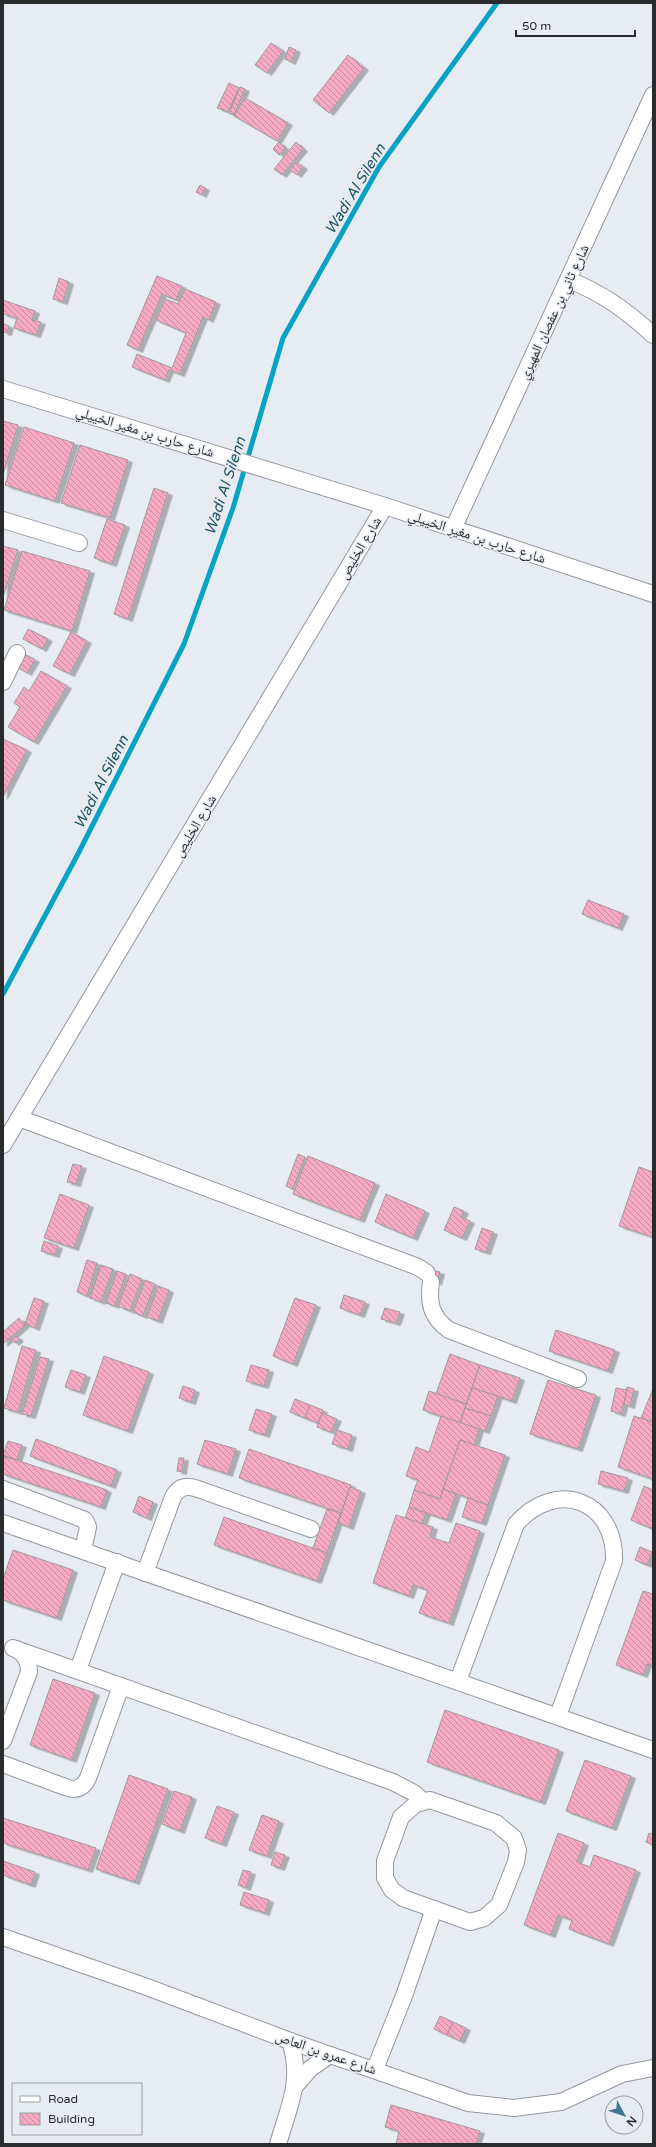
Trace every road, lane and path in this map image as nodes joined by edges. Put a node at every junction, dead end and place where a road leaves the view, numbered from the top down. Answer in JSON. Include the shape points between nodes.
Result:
{"nodes":[{"id":1,"x":651,"y":102,"type":"edge"},
{"id":2,"x":569,"y":280,"type":"junction"},
{"id":3,"x":653,"y":335,"type":"edge"},
{"id":4,"x":3,"y":389,"type":"edge"},
{"id":5,"x":385,"y":506,"type":"junction"},
{"id":6,"x":3,"y":520,"type":"edge"},
{"id":7,"x":453,"y":529,"type":"junction"},
{"id":8,"x":79,"y":543,"type":"dead end"},
{"id":9,"x":653,"y":594,"type":"edge"},
{"id":10,"x":17,"y":653,"type":"dead end"},
{"id":11,"x":3,"y":682,"type":"edge"},
{"id":12,"x":19,"y":1118,"type":"junction"},
{"id":13,"x":3,"y":1145,"type":"edge"},
{"id":14,"x":578,"y":1379,"type":"dead end"},
{"id":15,"x":3,"y":1489,"type":"edge"},
{"id":16,"x":3,"y":1522,"type":"edge"},
{"id":17,"x":311,"y":1529,"type":"dead end"},
{"id":18,"x":83,"y":1550,"type":"junction"},
{"id":19,"x":117,"y":1562,"type":"junction"},
{"id":20,"x":146,"y":1573,"type":"junction"},
{"id":21,"x":8,"y":1647,"type":"edge"},
{"id":22,"x":78,"y":1670,"type":"junction"},
{"id":23,"x":458,"y":1681,"type":"junction"},
{"id":24,"x":121,"y":1686,"type":"junction"},
{"id":25,"x":558,"y":1716,"type":"junction"},
{"id":26,"x":3,"y":1741,"type":"edge"},
{"id":27,"x":653,"y":1750,"type":"edge"},
{"id":28,"x":3,"y":1764,"type":"edge"},
{"id":29,"x":423,"y":1801,"type":"junction"},
{"id":30,"x":434,"y":1909,"type":"junction"},
{"id":31,"x":3,"y":1937,"type":"edge"},
{"id":32,"x":290,"y":2042,"type":"junction"},
{"id":33,"x":330,"y":2055,"type":"junction"},
{"id":34,"x":653,"y":2068,"type":"edge"},
{"id":35,"x":375,"y":2070,"type":"junction"},
{"id":36,"x":296,"y":2085,"type":"junction"},
{"id":37,"x":278,"y":2144,"type":"edge"}],
"edges":[{"from":1,"to":2,"type":"street","name":"شارع ثاني بن عفصان المهيري"},
{"from":2,"to":3,"type":"street","via":[[620,306]]},
{"from":2,"to":7,"type":"street","name":"شارع ثاني بن عفصان المهيري"},
{"from":4,"to":5,"type":"street","name":"شارع حارب بن مغير الخييلي"},
{"from":5,"to":7,"type":"street","name":"شارع حارب بن مغير الخييلي"},
{"from":5,"to":12,"type":"street","name":"شارع الخليص"},
{"from":6,"to":8,"type":"street"},
{"from":7,"to":9,"type":"street","name":"شارع حارب بن مغير الخييلي"},
{"from":10,"to":11,"type":"street"},
{"from":12,"to":13,"type":"street","name":"شارع الخليص"},
{"from":12,"to":14,"type":"street","via":[[418,1267],[429,1277],[430,1306],[434,1316],[445,1327]]},
{"from":15,"to":18,"type":"street","via":[[84,1520],[88,1527]]},
{"from":16,"to":18,"type":"street"},
{"from":17,"to":20,"type":"street","via":[[195,1488],[183,1487],[172,1497]]},
{"from":18,"to":19,"type":"street"},
{"from":19,"to":20,"type":"street"},
{"from":19,"to":22,"type":"street"},
{"from":20,"to":23,"type":"street"},
{"from":21,"to":22,"type":"street"},
{"from":21,"to":26,"type":"street","via":[[24,1655],[28,1661],[29,1672]]},
{"from":22,"to":24,"type":"street"},
{"from":23,"to":25,"type":"street"},
{"from":23,"to":25,"type":"street","via":[[516,1524],[538,1505],[552,1500],[580,1502],[593,1509],[607,1526],[614,1546],[614,1561]]},
{"from":24,"to":28,"type":"street","via":[[88,1778],[82,1786],[68,1788]]},
{"from":24,"to":29,"type":"street","via":[[393,1782]]},
{"from":25,"to":27,"type":"street"},
{"from":29,"to":30,"type":"street","via":[[410,1807],[401,1817],[385,1861],[384,1872],[388,1885],[398,1895]]},
{"from":29,"to":30,"type":"street","via":[[436,1801],[496,1823],[514,1838],[518,1850],[516,1862],[499,1905],[490,1915],[470,1922]]},
{"from":30,"to":35,"type":"street"},
{"from":31,"to":32,"type":"street","name":"شارع عمرو بن العاص","via":[[147,1987]]},
{"from":32,"to":33,"type":"street","name":"شارع عمرو بن العاص"},
{"from":32,"to":36,"type":"street","via":[[296,2063]]},
{"from":33,"to":35,"type":"street","name":"شارع عمرو بن العاص"},
{"from":33,"to":36,"type":"street","via":[[311,2068]]},
{"from":34,"to":35,"type":"street","name":"شارع عمرو بن العاص","via":[[622,2074],[561,2102],[514,2108],[468,2102]]},
{"from":36,"to":37,"type":"street"}]}
